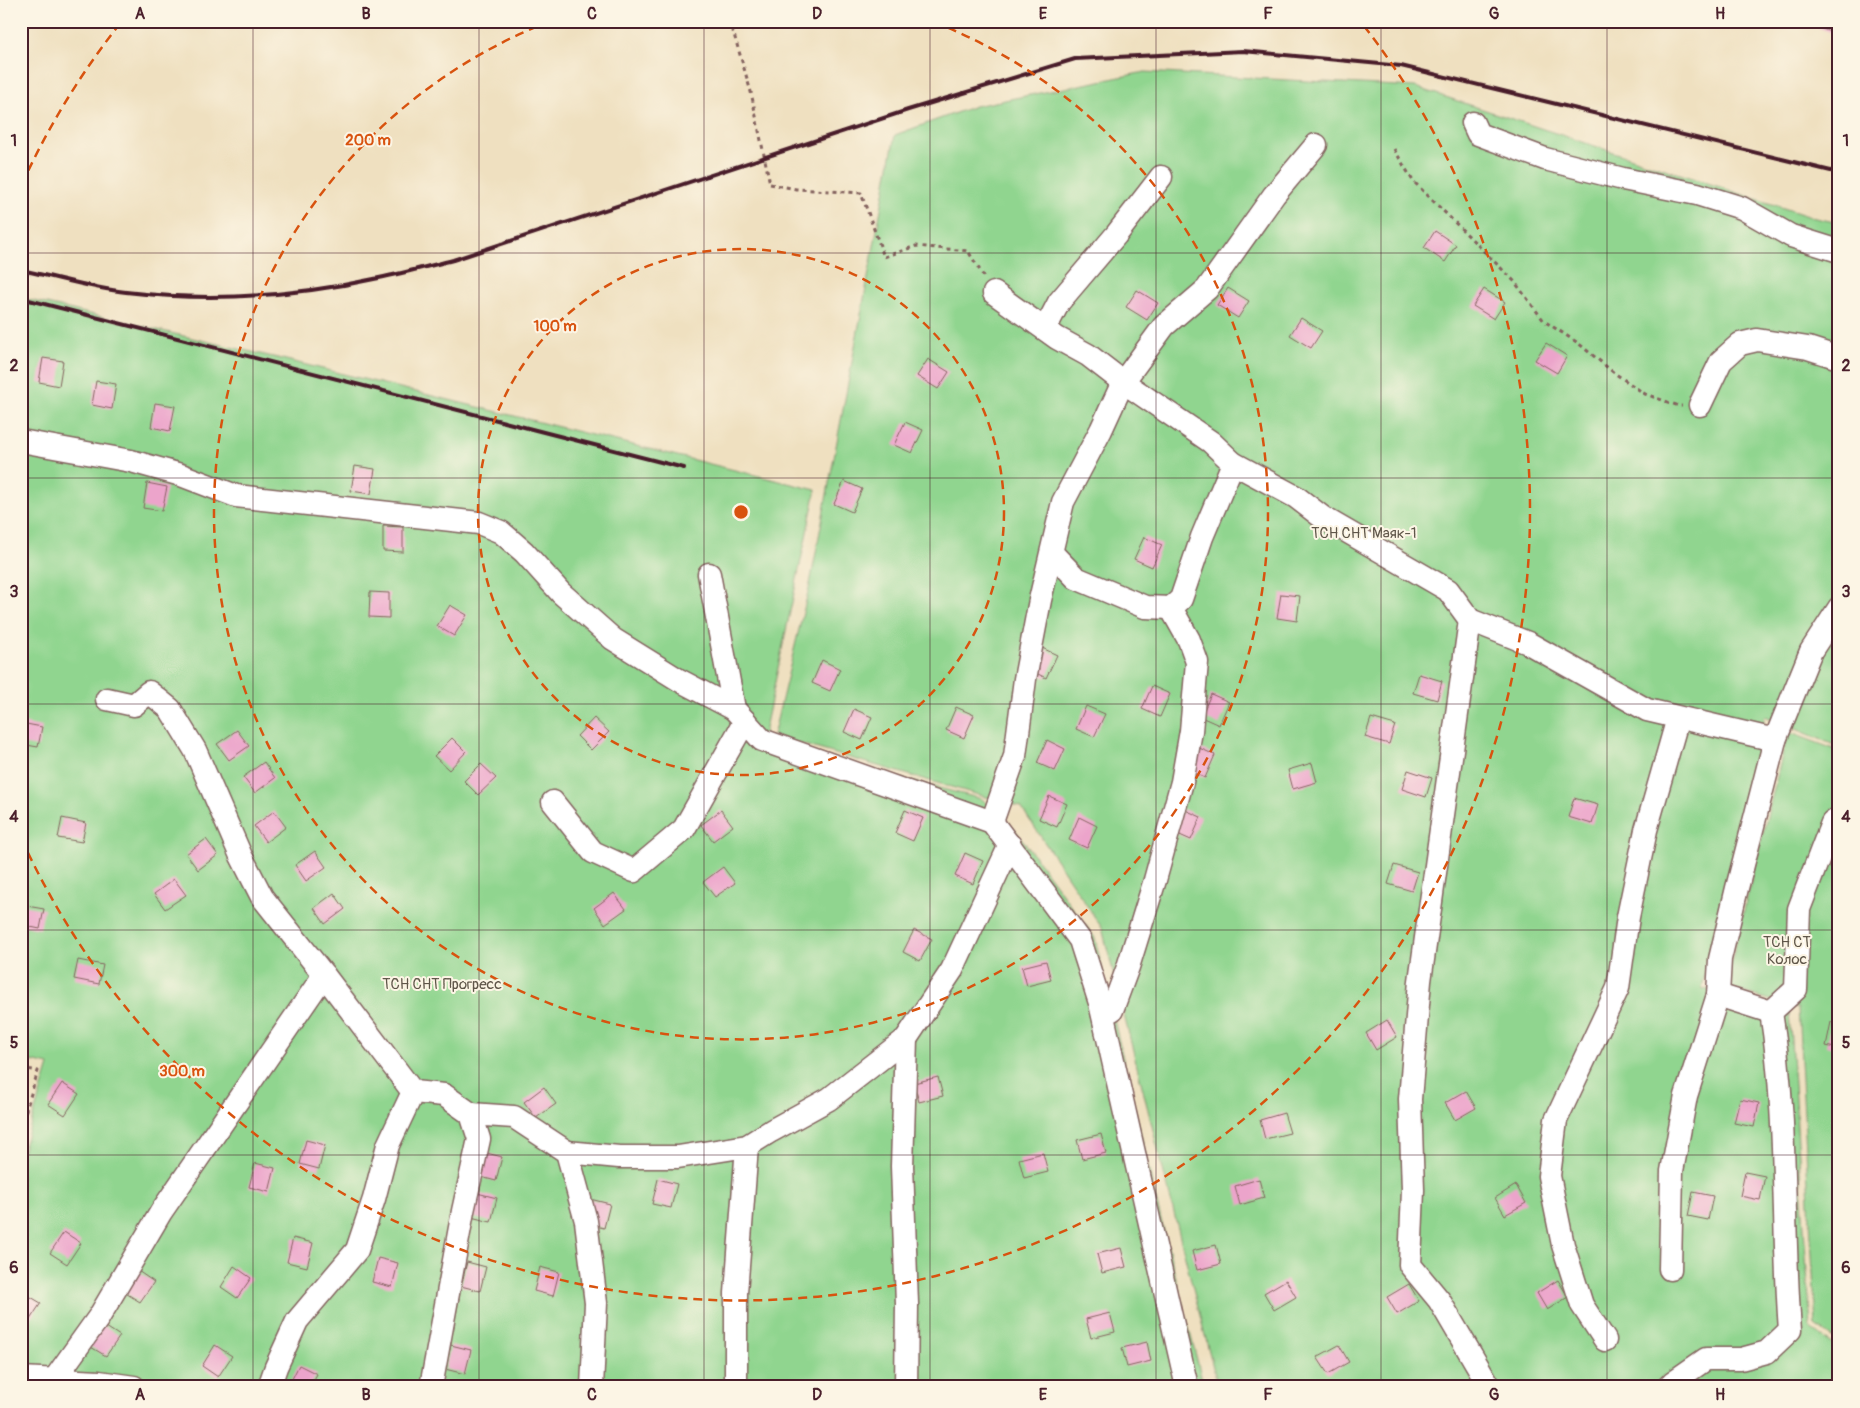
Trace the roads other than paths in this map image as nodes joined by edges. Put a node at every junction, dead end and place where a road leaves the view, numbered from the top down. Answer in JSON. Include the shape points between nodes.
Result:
{"nodes":[{"id":1,"x":1473,"y":123,"type":"dead end"},
{"id":2,"x":1316,"y":146,"type":"dead end"},
{"id":3,"x":1161,"y":177,"type":"dead end"},
{"id":4,"x":1839,"y":251,"type":"edge"},
{"id":5,"x":994,"y":293,"type":"road end"},
{"id":6,"x":1045,"y":330,"type":"junction"},
{"id":7,"x":1839,"y":358,"type":"edge"},
{"id":8,"x":1123,"y":382,"type":"junction"},
{"id":9,"x":1700,"y":404,"type":"road end"},
{"id":10,"x":21,"y":441,"type":"edge"},
{"id":11,"x":1233,"y":463,"type":"junction"},
{"id":12,"x":1052,"y":552,"type":"junction"},
{"id":13,"x":709,"y":574,"type":"dead end"},
{"id":14,"x":1171,"y":608,"type":"junction"},
{"id":15,"x":1839,"y":608,"type":"edge"},
{"id":16,"x":1470,"y":620,"type":"junction"},
{"id":17,"x":107,"y":699,"type":"dead end"},
{"id":18,"x":739,"y":715,"type":"junction"},
{"id":19,"x":1678,"y":718,"type":"junction"},
{"id":20,"x":1775,"y":740,"type":"junction"},
{"id":21,"x":553,"y":802,"type":"dead end"},
{"id":22,"x":1839,"y":818,"type":"edge"},
{"id":23,"x":992,"y":822,"type":"junction"},
{"id":24,"x":1010,"y":845,"type":"junction"},
{"id":25,"x":324,"y":975,"type":"junction"},
{"id":26,"x":1718,"y":995,"type":"junction"},
{"id":27,"x":1772,"y":1012,"type":"junction"},
{"id":28,"x":1103,"y":1014,"type":"junction"},
{"id":29,"x":906,"y":1039,"type":"junction"},
{"id":30,"x":413,"y":1092,"type":"junction"},
{"id":31,"x":471,"y":1114,"type":"junction"},
{"id":32,"x":747,"y":1146,"type":"junction"},
{"id":33,"x":568,"y":1152,"type":"junction"},
{"id":34,"x":1670,"y":1269,"type":"dead end"},
{"id":35,"x":1605,"y":1340,"type":"dead end"},
{"id":36,"x":54,"y":1380,"type":"junction"},
{"id":37,"x":27,"y":1381,"type":"edge"},
{"id":38,"x":134,"y":1387,"type":"edge"},
{"id":39,"x":269,"y":1387,"type":"edge"},
{"id":40,"x":431,"y":1387,"type":"edge"},
{"id":41,"x":592,"y":1387,"type":"edge"},
{"id":42,"x":736,"y":1387,"type":"edge"},
{"id":43,"x":906,"y":1387,"type":"edge"},
{"id":44,"x":1187,"y":1387,"type":"edge"},
{"id":45,"x":1490,"y":1387,"type":"edge"},
{"id":46,"x":1668,"y":1387,"type":"edge"}],
"edges":[{"from":1,"to":4,"type":"street","via":[[1478,134],[1545,159],[1697,194],[1742,208],[1791,236]]},
{"from":2,"to":8,"type":"street","via":[[1274,195],[1207,289],[1164,326]]},
{"from":3,"to":6,"type":"street","via":[[1059,302]]},
{"from":5,"to":6,"type":"street"},
{"from":6,"to":8,"type":"street","via":[[1088,355]]},
{"from":7,"to":9,"type":"street","via":[[1808,348],[1757,340],[1740,344],[1721,361]]},
{"from":8,"to":11,"type":"street","via":[[1211,442]]},
{"from":8,"to":12,"type":"street","via":[[1063,502]]},
{"from":10,"to":18,"type":"street","via":[[131,461],[181,475],[236,496],[479,523],[501,532],[524,552],[612,639]]},
{"from":11,"to":14,"type":"street","via":[[1202,537],[1181,599]]},
{"from":11,"to":16,"type":"street","via":[[1296,497],[1322,517],[1448,590]]},
{"from":12,"to":14,"type":"street","via":[[1076,578],[1145,607]]},
{"from":12,"to":23,"type":"street","via":[[1025,679],[1014,756]]},
{"from":13,"to":18,"type":"street"},
{"from":14,"to":28,"type":"street","via":[[1197,662],[1191,731],[1182,782],[1149,897],[1112,1010]]},
{"from":15,"to":20,"type":"street","via":[[1811,651]]},
{"from":16,"to":19,"type":"street","via":[[1528,644],[1647,710]]},
{"from":16,"to":45,"type":"street","via":[[1420,981],[1410,1098],[1413,1190],[1410,1264],[1439,1300]]},
{"from":17,"to":25,"type":"street","via":[[134,705],[149,692],[170,709],[195,750],[262,897]]},
{"from":18,"to":21,"type":"street","via":[[684,829],[634,871],[593,852]]},
{"from":18,"to":23,"type":"street","via":[[762,740]]},
{"from":19,"to":20,"type":"street"},
{"from":19,"to":35,"type":"street","via":[[1646,830],[1628,916],[1618,988],[1556,1120],[1549,1176],[1563,1245],[1582,1305]]},
{"from":20,"to":26,"type":"street","via":[[1720,959]]},
{"from":22,"to":27,"type":"street","via":[[1832,822],[1799,909],[1796,989]]},
{"from":23,"to":24,"type":"street"},
{"from":24,"to":28,"type":"street","via":[[1080,940]]},
{"from":24,"to":29,"type":"street","via":[[952,970]]},
{"from":25,"to":30,"type":"street"},
{"from":25,"to":36,"type":"street","via":[[161,1212],[99,1317]]},
{"from":26,"to":27,"type":"street"},
{"from":26,"to":34,"type":"street","via":[[1686,1096],[1672,1171]]},
{"from":27,"to":46,"type":"street","via":[[1778,1054],[1790,1330],[1767,1352],[1741,1359],[1706,1359]]},
{"from":28,"to":44,"type":"street"},
{"from":29,"to":32,"type":"street","via":[[829,1099]]},
{"from":29,"to":43,"type":"street","via":[[902,1166],[907,1304]]},
{"from":30,"to":31,"type":"street","via":[[444,1095]]},
{"from":30,"to":39,"type":"street","via":[[388,1145],[357,1250],[297,1321]]},
{"from":31,"to":33,"type":"street","via":[[514,1117]]},
{"from":31,"to":40,"type":"street","via":[[479,1140]]},
{"from":32,"to":33,"type":"street","via":[[678,1157],[619,1157]]},
{"from":32,"to":42,"type":"street","via":[[736,1293]]},
{"from":33,"to":41,"type":"street","via":[[586,1221],[596,1303]]},
{"from":36,"to":37,"type":"street"},
{"from":36,"to":38,"type":"street"}]}
